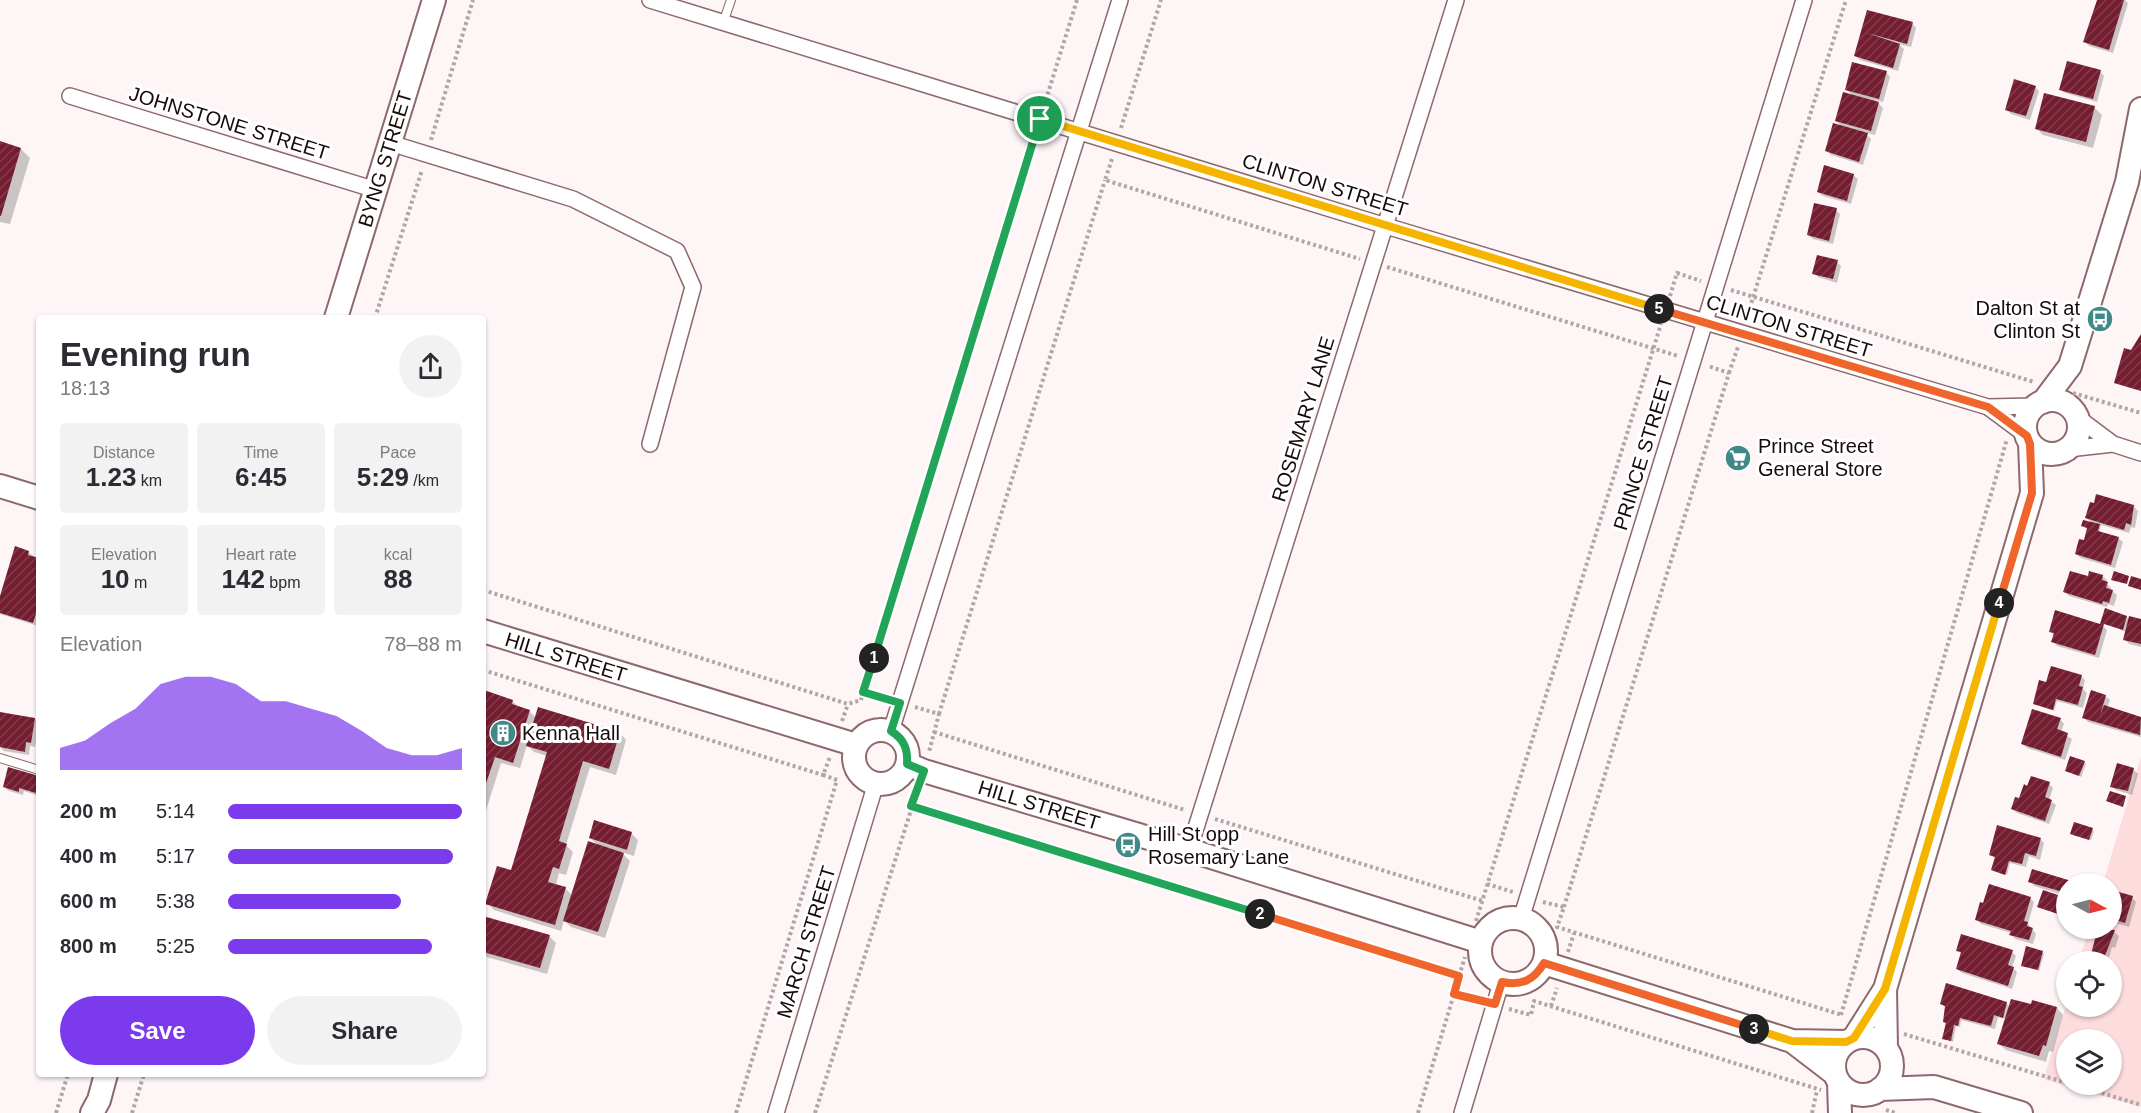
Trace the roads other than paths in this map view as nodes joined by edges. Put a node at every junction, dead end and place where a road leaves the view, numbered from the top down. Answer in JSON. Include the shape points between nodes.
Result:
{"nodes":[{"id":1,"x":434,"y":0,"type":"edge"},
{"id":2,"x":650,"y":0,"type":"edge"},
{"id":3,"x":731,"y":0,"type":"edge"},
{"id":4,"x":1120,"y":0,"type":"edge"},
{"id":5,"x":1456,"y":0,"type":"edge"},
{"id":6,"x":1804,"y":0,"type":"edge"},
{"id":7,"x":723,"y":22,"type":"junction"},
{"id":8,"x":70,"y":96,"type":"dead end"},
{"id":9,"x":2141,"y":109,"type":"edge"},
{"id":10,"x":1079,"y":131,"type":"junction"},
{"id":11,"x":390,"y":143,"type":"junction"},
{"id":12,"x":376,"y":190,"type":"junction"},
{"id":13,"x":1386,"y":226,"type":"junction"},
{"id":14,"x":337,"y":315,"type":"edge"},
{"id":15,"x":1705,"y":323,"type":"junction"},
{"id":16,"x":2053,"y":403,"type":"junction"},
{"id":17,"x":1988,"y":407,"type":"junction"},
{"id":18,"x":2023,"y":435,"type":"junction"},
{"id":19,"x":650,"y":444,"type":"dead end"},
{"id":20,"x":2113,"y":444,"type":"junction"},
{"id":21,"x":2065,"y":451,"type":"junction"},
{"id":22,"x":2141,"y":453,"type":"edge"},
{"id":23,"x":0,"y":486,"type":"edge"},
{"id":24,"x":2032,"y":493,"type":"junction"},
{"id":25,"x":36,"y":497,"type":"edge"},
{"id":26,"x":486,"y":632,"type":"edge"},
{"id":27,"x":891,"y":731,"type":"junction"},
{"id":28,"x":846,"y":743,"type":"junction"},
{"id":29,"x":0,"y":758,"type":"edge"},
{"id":30,"x":915,"y":767,"type":"junction"},
{"id":31,"x":36,"y":769,"type":"edge"},
{"id":32,"x":876,"y":783,"type":"junction"},
{"id":33,"x":1189,"y":850,"type":"junction"},
{"id":34,"x":1521,"y":919,"type":"junction"},
{"id":35,"x":1476,"y":940,"type":"junction"},
{"id":36,"x":1544,"y":963,"type":"junction"},
{"id":37,"x":1502,"y":982,"type":"junction"},
{"id":38,"x":1871,"y":1039,"type":"junction"},
{"id":39,"x":1792,"y":1041,"type":"junction"},
{"id":40,"x":105,"y":1077,"type":"edge"},
{"id":41,"x":1934,"y":1088,"type":"junction"},
{"id":42,"x":1838,"y":1091,"type":"edge"},
{"id":43,"x":1870,"y":1100,"type":"edge"},
{"id":44,"x":96,"y":1109,"type":"edge"},
{"id":45,"x":776,"y":1113,"type":"edge"},
{"id":46,"x":1462,"y":1113,"type":"edge"},
{"id":47,"x":2021,"y":1113,"type":"edge"}],
"edges":[{"from":1,"to":11,"type":"main road","name":"BYNG STREET"},
{"from":2,"to":7,"type":"street","name":"CLINTON STREET"},
{"from":3,"to":7,"type":"lane"},
{"from":4,"to":10,"type":"street"},
{"from":5,"to":13,"type":"street","name":"ROSEMARY LANE"},
{"from":6,"to":15,"type":"street","name":"PRINCE STREET"},
{"from":7,"to":10,"type":"street","name":"CLINTON STREET"},
{"from":8,"to":12,"type":"street","name":"JOHNSTONE STREET"},
{"from":9,"to":16,"type":"main road","via":[[2127,183],[2070,366]]},
{"from":10,"to":13,"type":"street","name":"CLINTON STREET"},
{"from":10,"to":27,"type":"street"},
{"from":11,"to":12,"type":"main road","name":"BYNG STREET"},
{"from":11,"to":19,"type":"street","via":[[573,199],[677,251],[693,287]]},
{"from":12,"to":14,"type":"main road","name":"BYNG STREET"},
{"from":13,"to":15,"type":"street","name":"CLINTON STREET"},
{"from":13,"to":33,"type":"street","name":"ROSEMARY LANE"},
{"from":15,"to":17,"type":"street","name":"CLINTON STREET"},
{"from":15,"to":34,"type":"street","name":"PRINCE STREET"},
{"from":16,"to":17,"type":"street","name":"CLINTON STREET"},
{"from":16,"to":18,"type":"main road","via":[[2026,419]]},
{"from":16,"to":20,"type":"street"},
{"from":16,"to":21,"type":"main road","via":[[2078,434]]},
{"from":17,"to":18,"type":"street","name":"CLINTON STREET"},
{"from":18,"to":21,"type":"main road","via":[[2044,453]]},
{"from":18,"to":24,"type":"main road"},
{"from":20,"to":21,"type":"street"},
{"from":20,"to":22,"type":"street"},
{"from":21,"to":24,"type":"main road"},
{"from":23,"to":25,"type":"main road"},
{"from":24,"to":38,"type":"main road"},
{"from":26,"to":28,"type":"main road","name":"HILL STREET"},
{"from":27,"to":28,"type":"main road","via":[[871,731]]},
{"from":27,"to":30,"type":"main road","via":[[899,736]]},
{"from":28,"to":32,"type":"main road","via":[[859,773]]},
{"from":29,"to":31,"type":"lane"},
{"from":30,"to":32,"type":"main road","via":[[895,780]]},
{"from":30,"to":33,"type":"main road","name":"HILL STREET"},
{"from":32,"to":45,"type":"street","name":"MARCH STREET"},
{"from":33,"to":35,"type":"main road","name":"HILL STREET"},
{"from":34,"to":35,"type":"main road","via":[[1497,922]]},
{"from":34,"to":36,"type":"main road","via":[[1534,925],[1542,936],[1546,949]]},
{"from":35,"to":37,"type":"main road","via":[[1483,966]]},
{"from":36,"to":37,"type":"main road","via":[[1538,974],[1527,981]]},
{"from":36,"to":39,"type":"main road"},
{"from":37,"to":46,"type":"street"},
{"from":38,"to":39,"type":"main road"},
{"from":38,"to":41,"type":"main road"},
{"from":38,"to":42,"type":"main road","via":[[1836,1054]]},
{"from":38,"to":43,"type":"main road","via":[[1892,1065],[1887,1083]]},
{"from":39,"to":42,"type":"main road"},
{"from":40,"to":44,"type":"main road"},
{"from":41,"to":43,"type":"main road"},
{"from":41,"to":47,"type":"main road"},
{"from":42,"to":43,"type":"main road","via":[[1846,1090]]}]}
